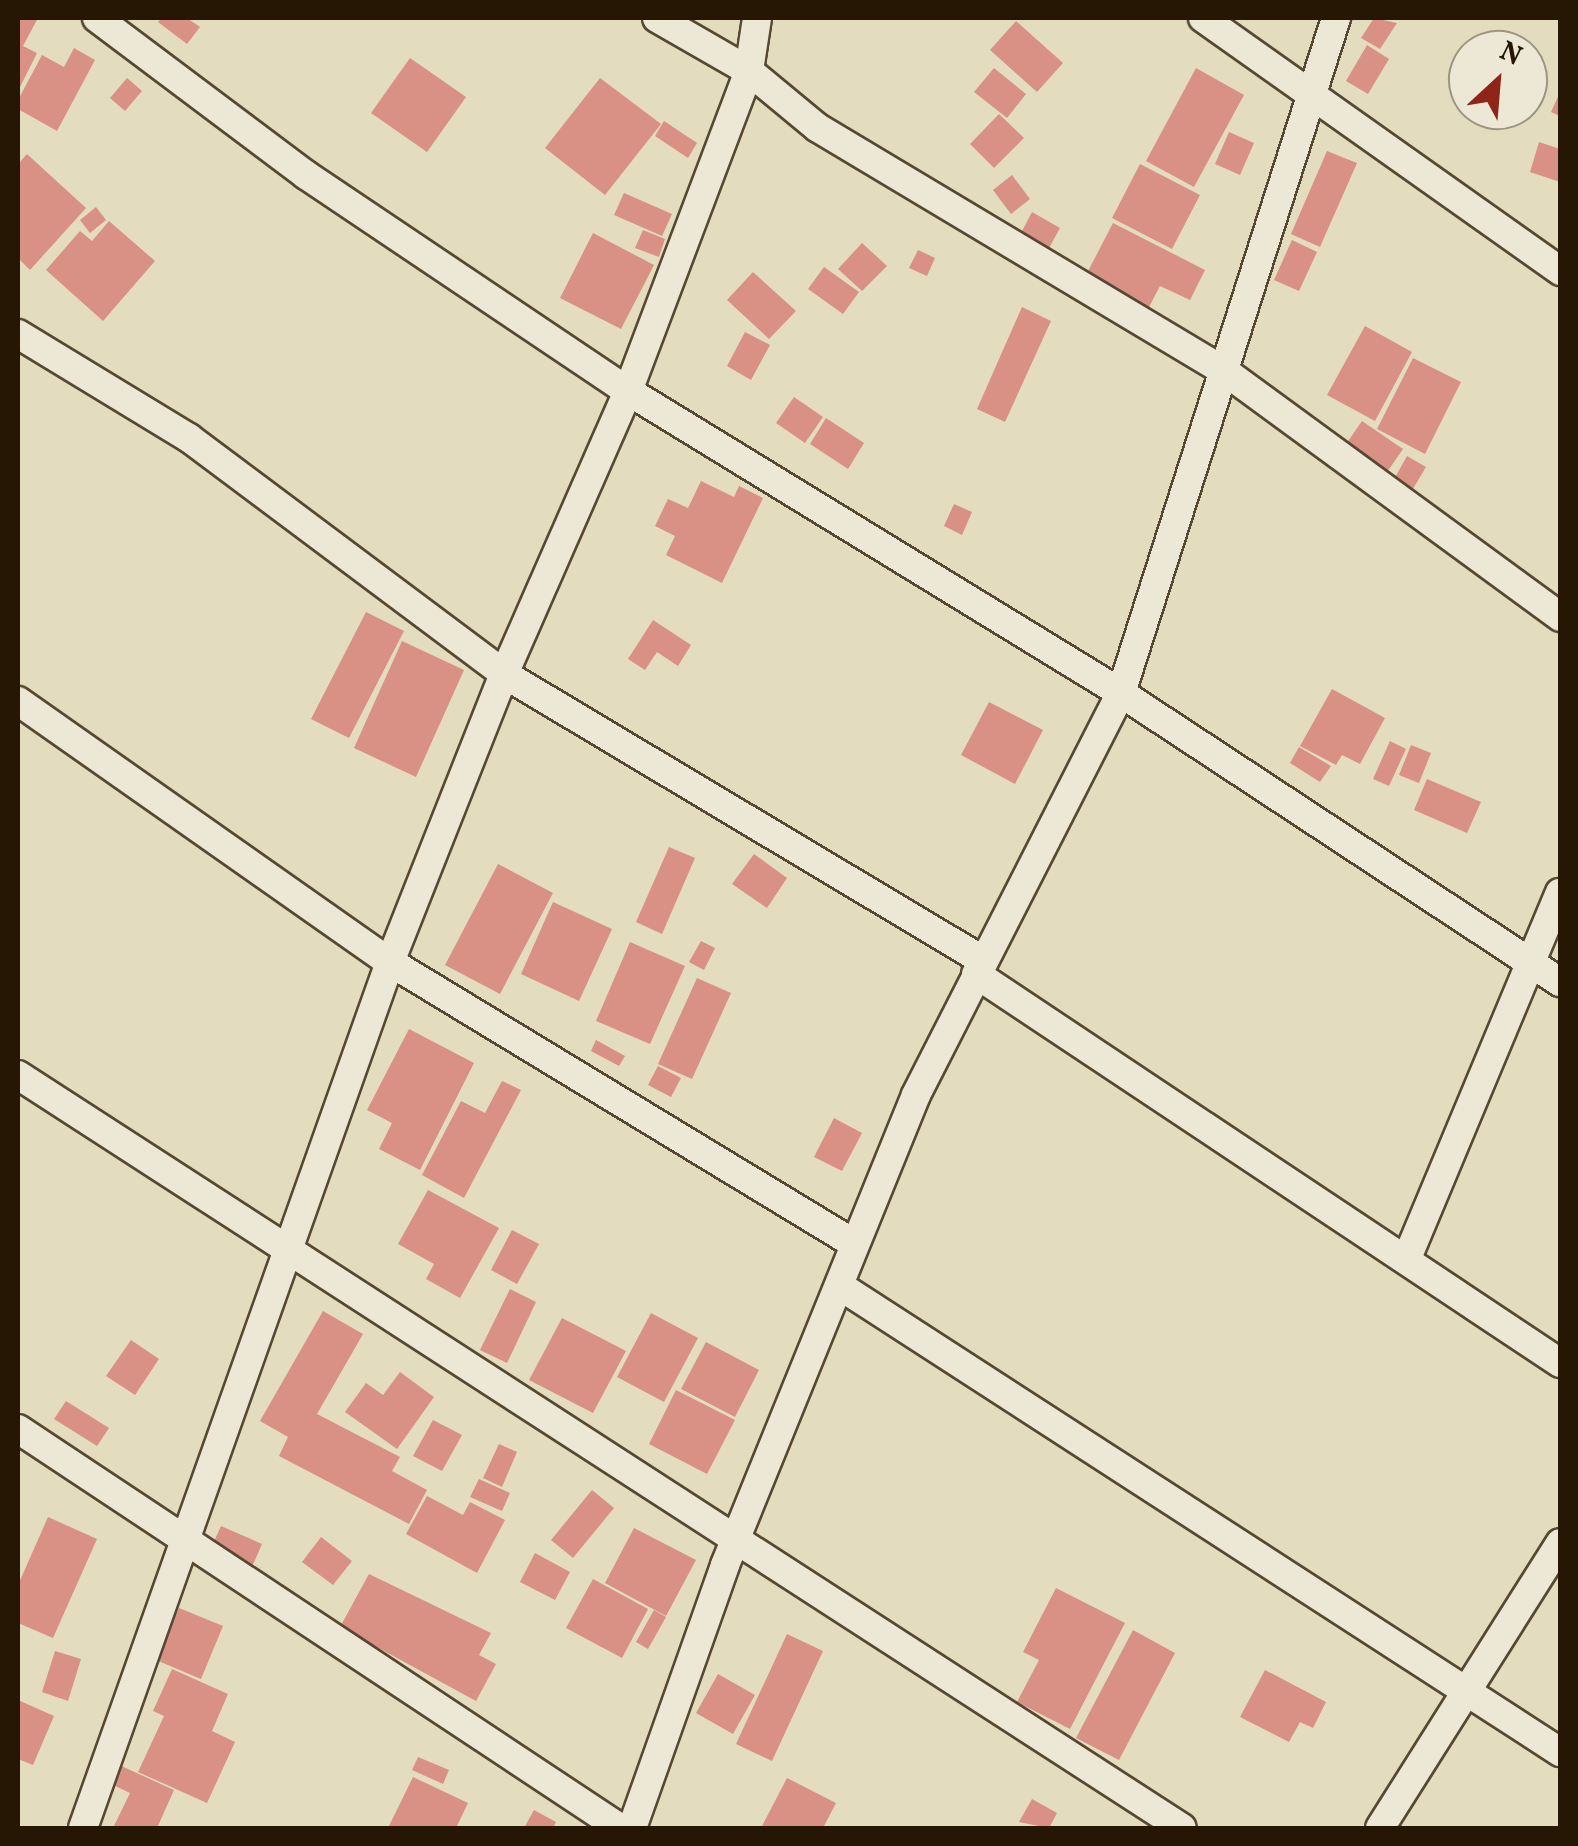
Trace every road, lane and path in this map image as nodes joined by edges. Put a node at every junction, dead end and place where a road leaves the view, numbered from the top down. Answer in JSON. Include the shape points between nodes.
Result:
{"nodes":[{"id":1,"x":97,"y":18,"type":"edge"},
{"id":2,"x":658,"y":18,"type":"edge"},
{"id":3,"x":757,"y":18,"type":"edge"},
{"id":4,"x":1203,"y":18,"type":"edge"},
{"id":5,"x":1336,"y":18,"type":"edge"},
{"id":6,"x":749,"y":71,"type":"junction"},
{"id":7,"x":1310,"y":92,"type":"junction"},
{"id":8,"x":1560,"y":270,"type":"edge"},
{"id":9,"x":18,"y":334,"type":"edge"},
{"id":10,"x":1223,"y":370,"type":"junction"},
{"id":11,"x":628,"y":391,"type":"junction"},
{"id":12,"x":1560,"y":617,"type":"edge"},
{"id":13,"x":504,"y":674,"type":"junction"},
{"id":14,"x":1122,"y":694,"type":"junction"},
{"id":15,"x":18,"y":701,"type":"edge"},
{"id":16,"x":1560,"y":893,"type":"edge"},
{"id":17,"x":390,"y":962,"type":"junction"},
{"id":18,"x":1533,"y":962,"type":"junction"},
{"id":19,"x":980,"y":967,"type":"junction"},
{"id":20,"x":1560,"y":982,"type":"edge"},
{"id":21,"x":18,"y":1075,"type":"edge"},
{"id":22,"x":853,"y":1243,"type":"junction"},
{"id":23,"x":290,"y":1255,"type":"junction"},
{"id":24,"x":1407,"y":1258,"type":"junction"},
{"id":25,"x":840,"y":1286,"type":"junction"},
{"id":26,"x":1560,"y":1363,"type":"edge"},
{"id":27,"x":18,"y":1428,"type":"edge"},
{"id":28,"x":736,"y":1538,"type":"junction"},
{"id":29,"x":1560,"y":1543,"type":"edge"},
{"id":30,"x":185,"y":1544,"type":"junction"},
{"id":31,"x":1465,"y":1689,"type":"junction"},
{"id":32,"x":1560,"y":1752,"type":"edge"},
{"id":33,"x":83,"y":1828,"type":"edge"},
{"id":34,"x":620,"y":1828,"type":"edge"},
{"id":35,"x":632,"y":1828,"type":"edge"},
{"id":36,"x":1182,"y":1828,"type":"edge"},
{"id":37,"x":1380,"y":1828,"type":"edge"}],
"edges":[{"from":1,"to":11,"type":"street","via":[[306,176]]},
{"from":2,"to":6,"type":"street"},
{"from":3,"to":6,"type":"street"},
{"from":4,"to":7,"type":"street"},
{"from":5,"to":7,"type":"street"},
{"from":6,"to":10,"type":"street","via":[[818,128]]},
{"from":6,"to":11,"type":"street"},
{"from":7,"to":8,"type":"street"},
{"from":7,"to":10,"type":"street"},
{"from":9,"to":13,"type":"street","via":[[189,438]]},
{"from":10,"to":12,"type":"street"},
{"from":10,"to":14,"type":"street"},
{"from":11,"to":13,"type":"street"},
{"from":11,"to":14,"type":"street"},
{"from":13,"to":17,"type":"street"},
{"from":13,"to":19,"type":"street"},
{"from":14,"to":18,"type":"street"},
{"from":14,"to":19,"type":"street"},
{"from":15,"to":17,"type":"street"},
{"from":16,"to":18,"type":"street"},
{"from":17,"to":22,"type":"street"},
{"from":17,"to":23,"type":"street"},
{"from":18,"to":20,"type":"street"},
{"from":18,"to":24,"type":"street"},
{"from":19,"to":22,"type":"street"},
{"from":19,"to":24,"type":"street"},
{"from":21,"to":23,"type":"street"},
{"from":22,"to":25,"type":"street"},
{"from":23,"to":28,"type":"street"},
{"from":23,"to":30,"type":"street"},
{"from":24,"to":26,"type":"street"},
{"from":25,"to":28,"type":"street"},
{"from":25,"to":31,"type":"street"},
{"from":27,"to":30,"type":"street"},
{"from":28,"to":35,"type":"street"},
{"from":28,"to":36,"type":"street"},
{"from":29,"to":31,"type":"street"},
{"from":30,"to":33,"type":"street"},
{"from":30,"to":34,"type":"street"},
{"from":31,"to":32,"type":"street"},
{"from":31,"to":37,"type":"street"}]}
